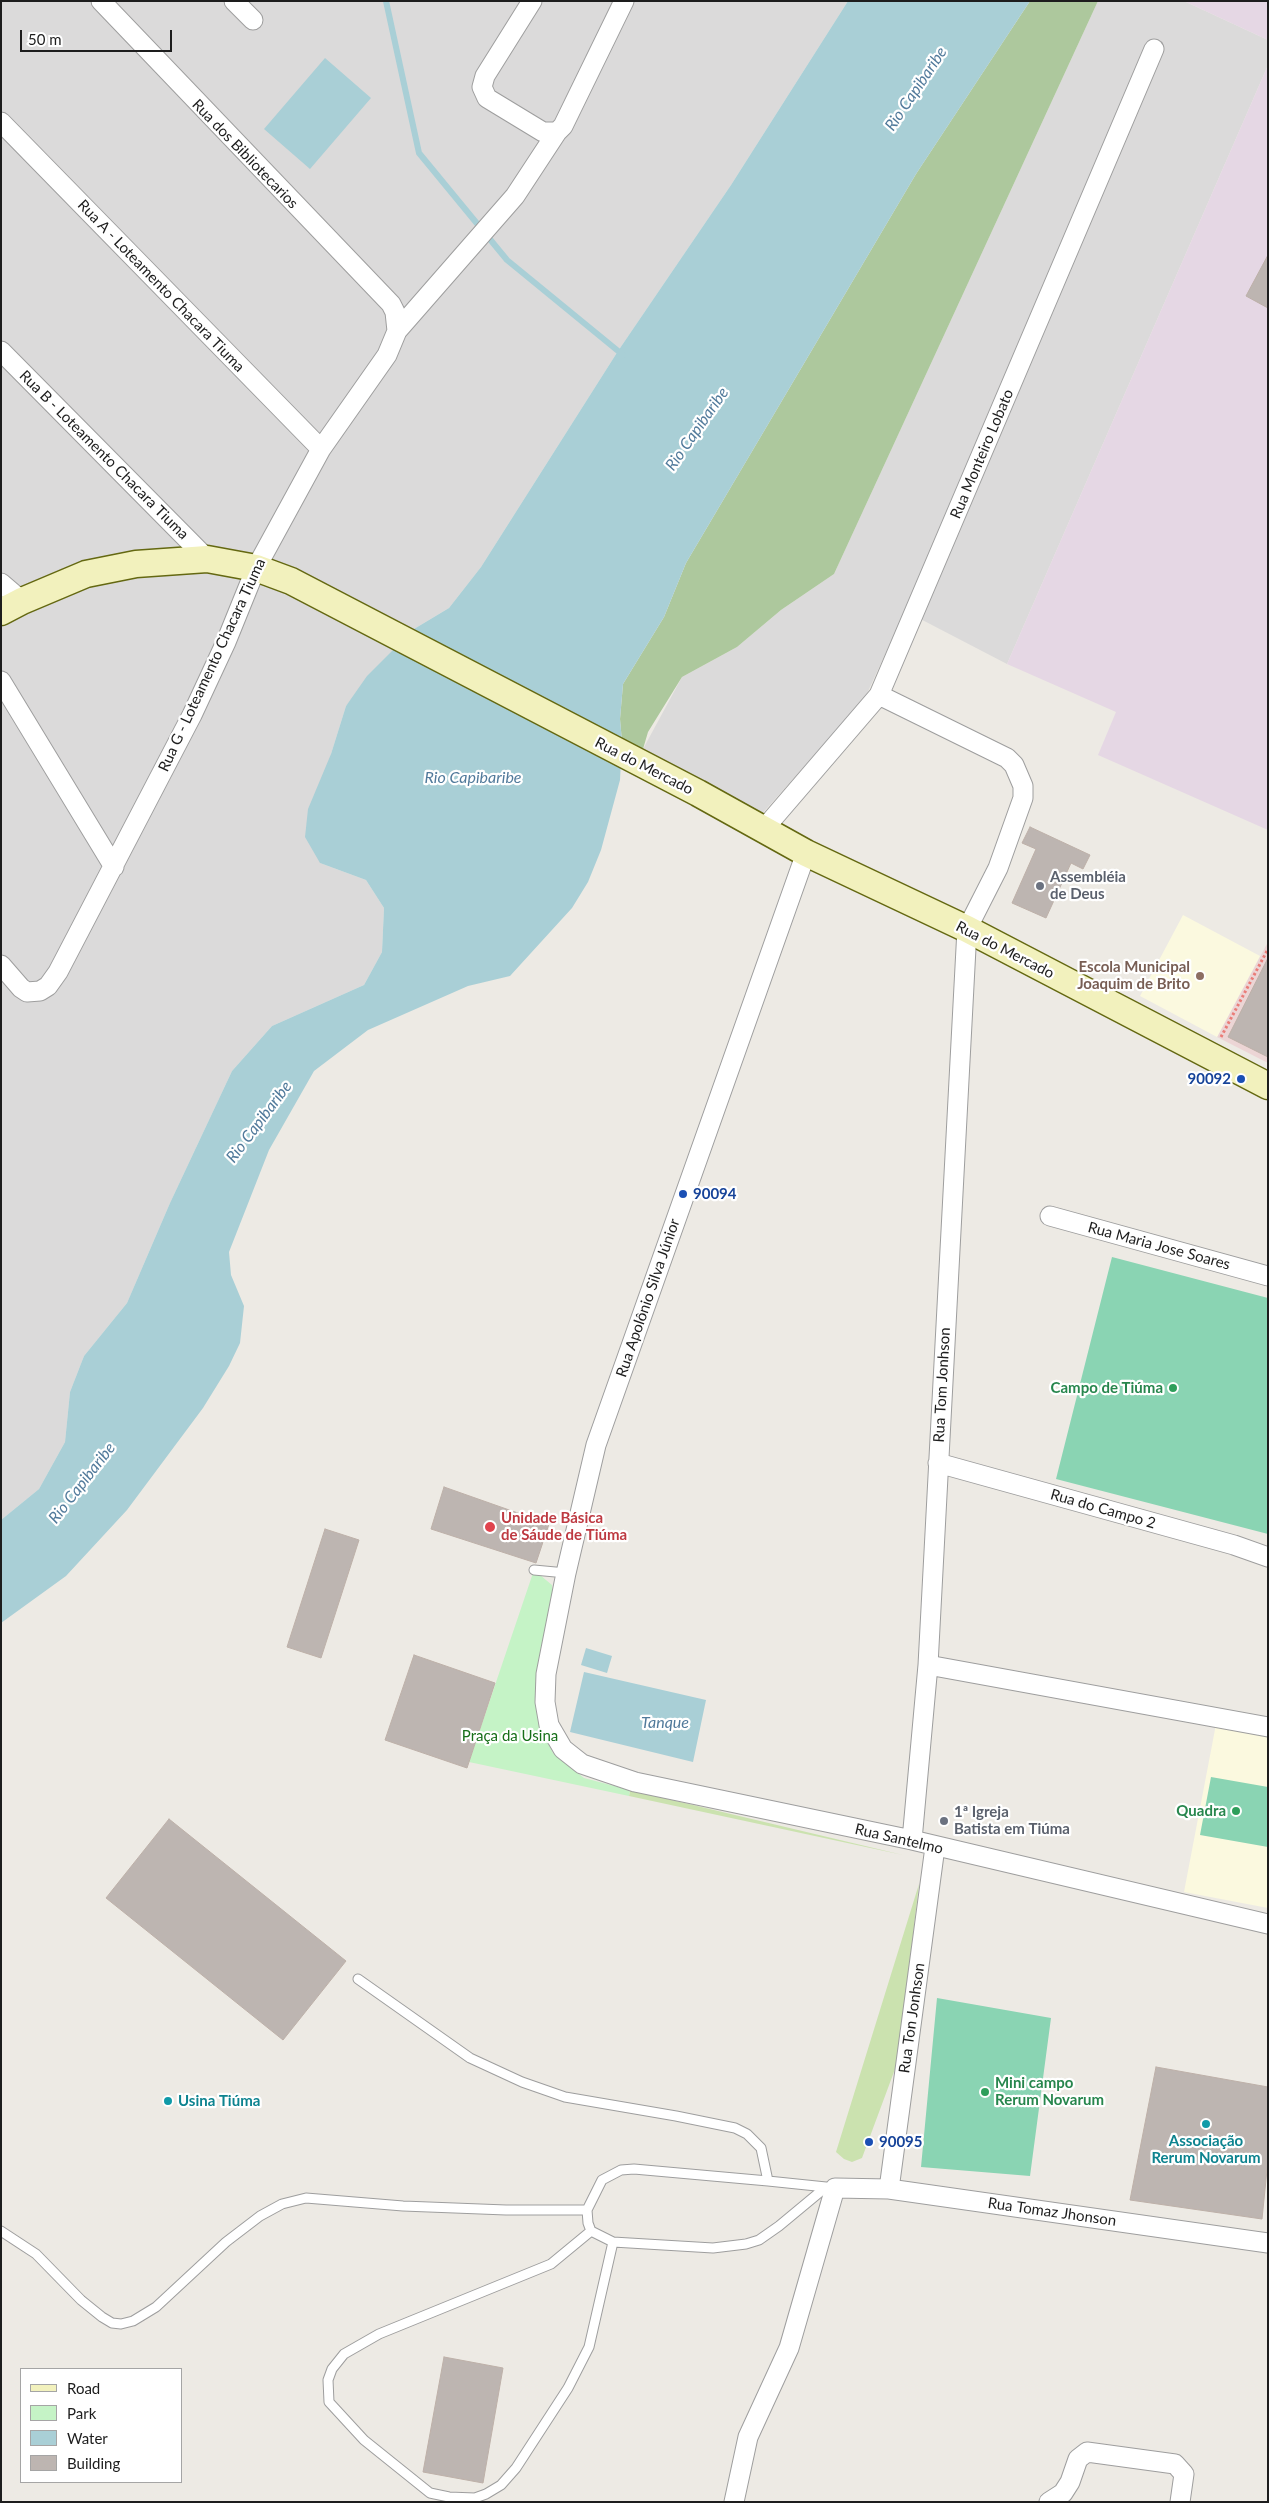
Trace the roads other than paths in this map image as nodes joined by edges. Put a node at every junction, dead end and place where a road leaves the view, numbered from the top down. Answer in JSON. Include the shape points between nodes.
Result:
{"nodes":[{"id":1,"x":101,"y":1,"type":"edge"},
{"id":2,"x":234,"y":1,"type":"edge"},
{"id":3,"x":532,"y":1,"type":"edge"},
{"id":4,"x":624,"y":1,"type":"edge"},
{"id":5,"x":253,"y":20,"type":"dead end"},
{"id":6,"x":1154,"y":49,"type":"dead end"},
{"id":7,"x":1,"y":122,"type":"edge"},
{"id":8,"x":557,"y":132,"type":"junction"},
{"id":9,"x":397,"y":331,"type":"junction"},
{"id":10,"x":1,"y":351,"type":"edge"},
{"id":11,"x":321,"y":449,"type":"junction"},
{"id":12,"x":207,"y":559,"type":"junction"},
{"id":13,"x":256,"y":568,"type":"junction"},
{"id":14,"x":1,"y":583,"type":"edge"},
{"id":15,"x":12,"y":607,"type":"edge"},
{"id":16,"x":1,"y":681,"type":"edge"},
{"id":17,"x":879,"y":695,"type":"junction"},
{"id":18,"x":763,"y":830,"type":"junction"},
{"id":19,"x":806,"y":853,"type":"junction"},
{"id":20,"x":114,"y":867,"type":"junction"},
{"id":21,"x":967,"y":929,"type":"junction"},
{"id":22,"x":4,"y":968,"type":"edge"},
{"id":23,"x":1268,"y":1086,"type":"edge"},
{"id":24,"x":1050,"y":1216,"type":"dead end"},
{"id":25,"x":1268,"y":1276,"type":"edge"},
{"id":26,"x":938,"y":1463,"type":"junction"},
{"id":27,"x":1268,"y":1557,"type":"edge"},
{"id":28,"x":534,"y":1570,"type":"dead end"},
{"id":29,"x":566,"y":1573,"type":"junction"},
{"id":30,"x":928,"y":1665,"type":"junction"},
{"id":31,"x":549,"y":1725,"type":"joint"},
{"id":32,"x":1268,"y":1727,"type":"edge"},
{"id":33,"x":912,"y":1840,"type":"junction"},
{"id":34,"x":935,"y":1848,"type":"junction"},
{"id":35,"x":1268,"y":1924,"type":"edge"},
{"id":36,"x":358,"y":1980,"type":"dead end"},
{"id":37,"x":768,"y":2181,"type":"junction"},
{"id":38,"x":831,"y":2187,"type":"junction"},
{"id":39,"x":889,"y":2189,"type":"junction"},
{"id":40,"x":587,"y":2210,"type":"junction"},
{"id":41,"x":1,"y":2231,"type":"edge"},
{"id":42,"x":592,"y":2231,"type":"junction"},
{"id":43,"x":613,"y":2242,"type":"junction"},
{"id":44,"x":1268,"y":2243,"type":"edge"},
{"id":45,"x":734,"y":2502,"type":"edge"},
{"id":46,"x":1049,"y":2502,"type":"edge"},
{"id":47,"x":1180,"y":2502,"type":"edge"}],
"edges":[{"from":1,"to":9,"type":"street","name":"Rua dos Bibliotecarios","via":[[391,304]]},
{"from":2,"to":5,"type":"street"},
{"from":3,"to":8,"type":"street","via":[[485,76],[482,87],[486,98],[542,132]]},
{"from":4,"to":8,"type":"street","via":[[563,126]]},
{"from":6,"to":17,"type":"street","name":"Rua Monteiro Lobato"},
{"from":7,"to":11,"type":"street","name":"Rua A - Loteamento Chacara Tiuma"},
{"from":8,"to":9,"type":"street","via":[[515,196]]},
{"from":9,"to":11,"type":"street","name":"Rua G - Loteamento Chacara Tiuma","via":[[387,355]]},
{"from":10,"to":12,"type":"street","name":"Rua B - Loteamento Chacara Tiuma"},
{"from":11,"to":13,"type":"street","name":"Rua G - Loteamento Chacara Tiuma"},
{"from":12,"to":13,"type":"main road","name":"Rua do Mercado"},
{"from":12,"to":15,"type":"main road","name":"Rua do Mercado","via":[[136,564],[86,574]]},
{"from":13,"to":18,"type":"main road","name":"Rua do Mercado","via":[[291,581]]},
{"from":13,"to":20,"type":"street","name":"Rua G - Loteamento Chacara Tiuma","via":[[203,691]]},
{"from":14,"to":15,"type":"street"},
{"from":16,"to":20,"type":"street"},
{"from":17,"to":18,"type":"street","name":"Rua Monteiro Lobato"},
{"from":17,"to":21,"type":"street","via":[[1007,758],[1014,765],[1023,786],[1023,798],[998,868]]},
{"from":18,"to":19,"type":"main road","name":"Rua do Mercado"},
{"from":19,"to":21,"type":"main road","name":"Rua do Mercado"},
{"from":19,"to":29,"type":"street","name":"Rua Apolônio Silva Júnior","via":[[596,1445]]},
{"from":20,"to":22,"type":"street","name":"Rua G - Loteamento Chacara Tiuma","via":[[48,986],[40,991],[27,992]]},
{"from":21,"to":23,"type":"main road","name":"Rua do Mercado"},
{"from":21,"to":26,"type":"street","name":"Rua Tom Jonhson"},
{"from":24,"to":25,"type":"street","name":"Rua Maria Jose Soares"},
{"from":26,"to":27,"type":"street","name":"Rua do Campo 2"},
{"from":26,"to":30,"type":"street","name":"Rua Tom Jonhson"},
{"from":28,"to":29,"type":"lane"},
{"from":29,"to":31,"type":"street","name":"Rua Apolônio Silva Júnior","via":[[546,1674],[545,1702]]},
{"from":30,"to":32,"type":"street"},
{"from":30,"to":33,"type":"street","name":"Rua Tom Jonhson"},
{"from":31,"to":33,"type":"street","name":"Rua Santelmo","via":[[563,1749],[582,1764],[601,1772],[635,1782]]},
{"from":33,"to":34,"type":"street","name":"Rua Santelmo"},
{"from":34,"to":35,"type":"street","name":"Rua Santelmo"},
{"from":34,"to":39,"type":"street","name":"Rua Ton Jonhson"},
{"from":36,"to":37,"type":"lane","via":[[470,2058],[522,2082],[565,2097],[735,2128],[747,2134],[761,2148]]},
{"from":37,"to":38,"type":"lane"},
{"from":37,"to":40,"type":"lane","via":[[621,2170],[602,2180]]},
{"from":38,"to":39,"type":"street","name":"Rua Tomaz Jhonson"},
{"from":38,"to":43,"type":"lane","via":[[759,2240],[746,2244],[713,2248]]},
{"from":38,"to":45,"type":"street","via":[[789,2348],[748,2437]]},
{"from":39,"to":44,"type":"street","name":"Rua Tomaz Jhonson"},
{"from":40,"to":41,"type":"lane","via":[[403,2206],[306,2198],[282,2204],[260,2216],[226,2242],[156,2307],[133,2321],[121,2324],[102,2317],[36,2254]]},
{"from":40,"to":42,"type":"lane"},
{"from":42,"to":43,"type":"lane"},
{"from":42,"to":43,"type":"lane","via":[[552,2264],[379,2334],[344,2354],[328,2380],[329,2402],[364,2440],[430,2492],[448,2497],[475,2498],[486,2494],[516,2468],[568,2388],[589,2347]]},
{"from":46,"to":47,"type":"street","via":[[1063,2493],[1078,2459],[1087,2452],[1180,2466],[1184,2478]]}]}
